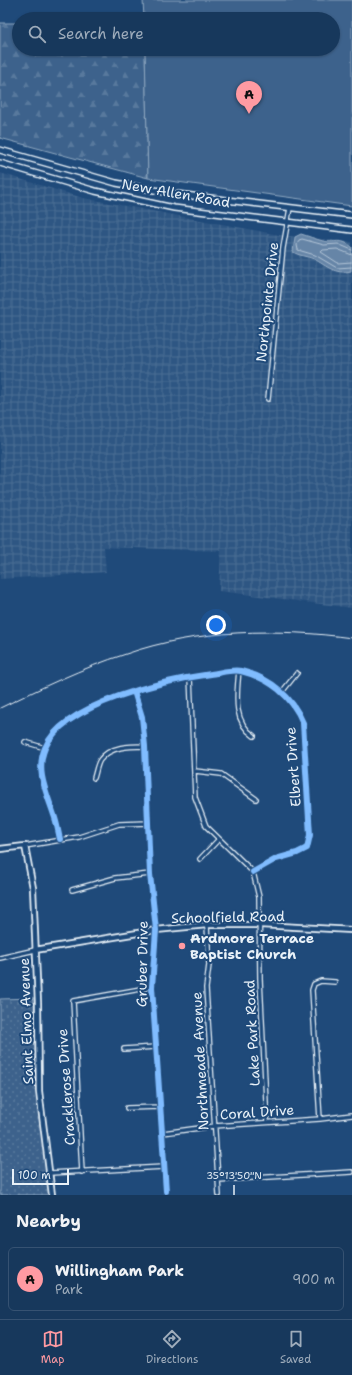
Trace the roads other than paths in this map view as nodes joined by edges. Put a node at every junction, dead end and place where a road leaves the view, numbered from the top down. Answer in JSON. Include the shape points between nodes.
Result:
{"nodes":[{"id":1,"x":0,"y":150,"type":"edge"},
{"id":2,"x":0,"y":163,"type":"edge"},
{"id":3,"x":290,"y":208,"type":"junction"},
{"id":4,"x":352,"y":216,"type":"edge"},
{"id":5,"x":287,"y":222,"type":"junction"},
{"id":6,"x":352,"y":230,"type":"edge"},
{"id":7,"x":268,"y":399,"type":"dead end"},
{"id":8,"x":239,"y":670,"type":"junction"},
{"id":9,"x":297,"y":672,"type":"dead end"},
{"id":10,"x":190,"y":677,"type":"junction"},
{"id":11,"x":134,"y":691,"type":"junction"},
{"id":12,"x":282,"y":692,"type":"junction"},
{"id":13,"x":254,"y":736,"type":"dead end"},
{"id":14,"x":25,"y":742,"type":"dead end"},
{"id":15,"x":145,"y":746,"type":"junction"},
{"id":16,"x":45,"y":748,"type":"junction"},
{"id":17,"x":195,"y":771,"type":"junction"},
{"id":18,"x":94,"y":778,"type":"dead end"},
{"id":19,"x":256,"y":798,"type":"dead end"},
{"id":20,"x":149,"y":823,"type":"junction"},
{"id":21,"x":60,"y":839,"type":"junction"},
{"id":22,"x":219,"y":839,"type":"junction"},
{"id":23,"x":25,"y":846,"type":"junction"},
{"id":24,"x":0,"y":849,"type":"edge"},
{"id":25,"x":200,"y":859,"type":"dead end"},
{"id":26,"x":253,"y":872,"type":"junction"},
{"id":27,"x":150,"y":874,"type":"junction"},
{"id":28,"x":72,"y":890,"type":"dead end"},
{"id":29,"x":207,"y":925,"type":"junction"},
{"id":30,"x":260,"y":925,"type":"junction"},
{"id":31,"x":156,"y":930,"type":"junction"},
{"id":32,"x":352,"y":930,"type":"edge"},
{"id":33,"x":35,"y":950,"type":"junction"},
{"id":34,"x":0,"y":958,"type":"edge"},
{"id":35,"x":335,"y":982,"type":"dead end"},
{"id":36,"x":152,"y":987,"type":"junction"},
{"id":37,"x":156,"y":1047,"type":"junction"},
{"id":38,"x":124,"y":1048,"type":"dead end"},
{"id":39,"x":160,"y":1107,"type":"junction"},
{"id":40,"x":127,"y":1108,"type":"dead end"},
{"id":41,"x":352,"y":1115,"type":"edge"},
{"id":42,"x":320,"y":1119,"type":"junction"},
{"id":43,"x":267,"y":1122,"type":"junction"},
{"id":44,"x":214,"y":1126,"type":"junction"},
{"id":45,"x":163,"y":1133,"type":"junction"},
{"id":46,"x":164,"y":1166,"type":"junction"},
{"id":47,"x":82,"y":1172,"type":"junction"},
{"id":48,"x":352,"y":1172,"type":"edge"},
{"id":49,"x":50,"y":1173,"type":"junction"},
{"id":50,"x":218,"y":1180,"type":"junction"},
{"id":51,"x":166,"y":1191,"type":"dead end"},
{"id":52,"x":52,"y":1195,"type":"edge"},
{"id":53,"x":219,"y":1195,"type":"edge"}],
"edges":[{"from":1,"to":3,"type":"main road","name":"New Allen Road","via":[[116,183],[176,194]]},
{"from":2,"to":5,"type":"main road","name":"New Allen Road","via":[[95,191],[174,208]]},
{"from":3,"to":4,"type":"main road","name":"New Allen Road"},
{"from":3,"to":5,"type":"street","name":"Northpointe Drive"},
{"from":5,"to":6,"type":"main road","name":"New Allen Road"},
{"from":5,"to":7,"type":"street","name":"Northpointe Drive"},
{"from":8,"to":10,"type":"street"},
{"from":8,"to":12,"type":"street","name":"Elbert Drive","via":[[265,680]]},
{"from":8,"to":13,"type":"street","via":[[236,694],[238,715],[247,731]]},
{"from":9,"to":12,"type":"street"},
{"from":10,"to":11,"type":"street"},
{"from":10,"to":17,"type":"street"},
{"from":11,"to":15,"type":"street","name":"Gruber Drive","via":[[142,717]]},
{"from":11,"to":16,"type":"street","via":[[106,701],[69,720]]},
{"from":12,"to":26,"type":"street","name":"Elbert Drive","via":[[297,707],[303,723],[310,835],[307,848],[276,859]]},
{"from":14,"to":16,"type":"street"},
{"from":15,"to":18,"type":"street","via":[[111,750],[100,760]]},
{"from":15,"to":20,"type":"street","name":"Gruber Drive"},
{"from":16,"to":21,"type":"street","via":[[42,784],[55,816]]},
{"from":17,"to":19,"type":"street","via":[[221,774]]},
{"from":17,"to":22,"type":"street","via":[[195,797],[199,811],[206,826]]},
{"from":20,"to":21,"type":"street","via":[[119,824],[79,837]]},
{"from":20,"to":27,"type":"street","name":"Gruber Drive"},
{"from":21,"to":23,"type":"street"},
{"from":22,"to":25,"type":"street"},
{"from":22,"to":26,"type":"street"},
{"from":23,"to":24,"type":"street"},
{"from":23,"to":33,"type":"street","name":"Saint Elmo Avenue","via":[[33,888]]},
{"from":26,"to":30,"type":"street","name":"Lake Park Road","via":[[259,897]]},
{"from":27,"to":28,"type":"street","via":[[114,878]]},
{"from":27,"to":31,"type":"street","name":"Gruber Drive"},
{"from":29,"to":30,"type":"street","name":"Schoolfield Road"},
{"from":29,"to":31,"type":"street","name":"Schoolfield Road"},
{"from":29,"to":44,"type":"street","name":"Northmeade Avenue","via":[[209,966],[206,988]]},
{"from":30,"to":32,"type":"street","name":"Schoolfield Road"},
{"from":30,"to":43,"type":"street","name":"Lake Park Road"},
{"from":31,"to":33,"type":"street","name":"Schoolfield Road"},
{"from":31,"to":36,"type":"street","name":"Gruber Drive"},
{"from":33,"to":34,"type":"street"},
{"from":33,"to":49,"type":"street","name":"Saint Elmo Avenue","via":[[38,1091]]},
{"from":35,"to":42,"type":"street","via":[[321,981],[314,984],[312,990]]},
{"from":36,"to":37,"type":"street","name":"Gruber Drive"},
{"from":36,"to":47,"type":"street","name":"Cracklerose Drive","via":[[73,1001]]},
{"from":37,"to":38,"type":"street"},
{"from":37,"to":39,"type":"street","name":"Gruber Drive"},
{"from":39,"to":40,"type":"street"},
{"from":39,"to":45,"type":"street","name":"Gruber Drive"},
{"from":41,"to":42,"type":"street","name":"Coral Drive"},
{"from":42,"to":43,"type":"street","name":"Coral Drive"},
{"from":43,"to":44,"type":"street","name":"Coral Drive"},
{"from":44,"to":45,"type":"street","name":"Coral Drive"},
{"from":44,"to":50,"type":"street","name":"Northmeade Avenue"},
{"from":45,"to":46,"type":"street","name":"Gruber Drive"},
{"from":46,"to":47,"type":"street"},
{"from":46,"to":51,"type":"street","name":"Gruber Drive"},
{"from":47,"to":49,"type":"street"},
{"from":48,"to":50,"type":"street"},
{"from":49,"to":52,"type":"street","name":"Saint Elmo Avenue"},
{"from":50,"to":53,"type":"street","name":"Northmeade Avenue"}]}
